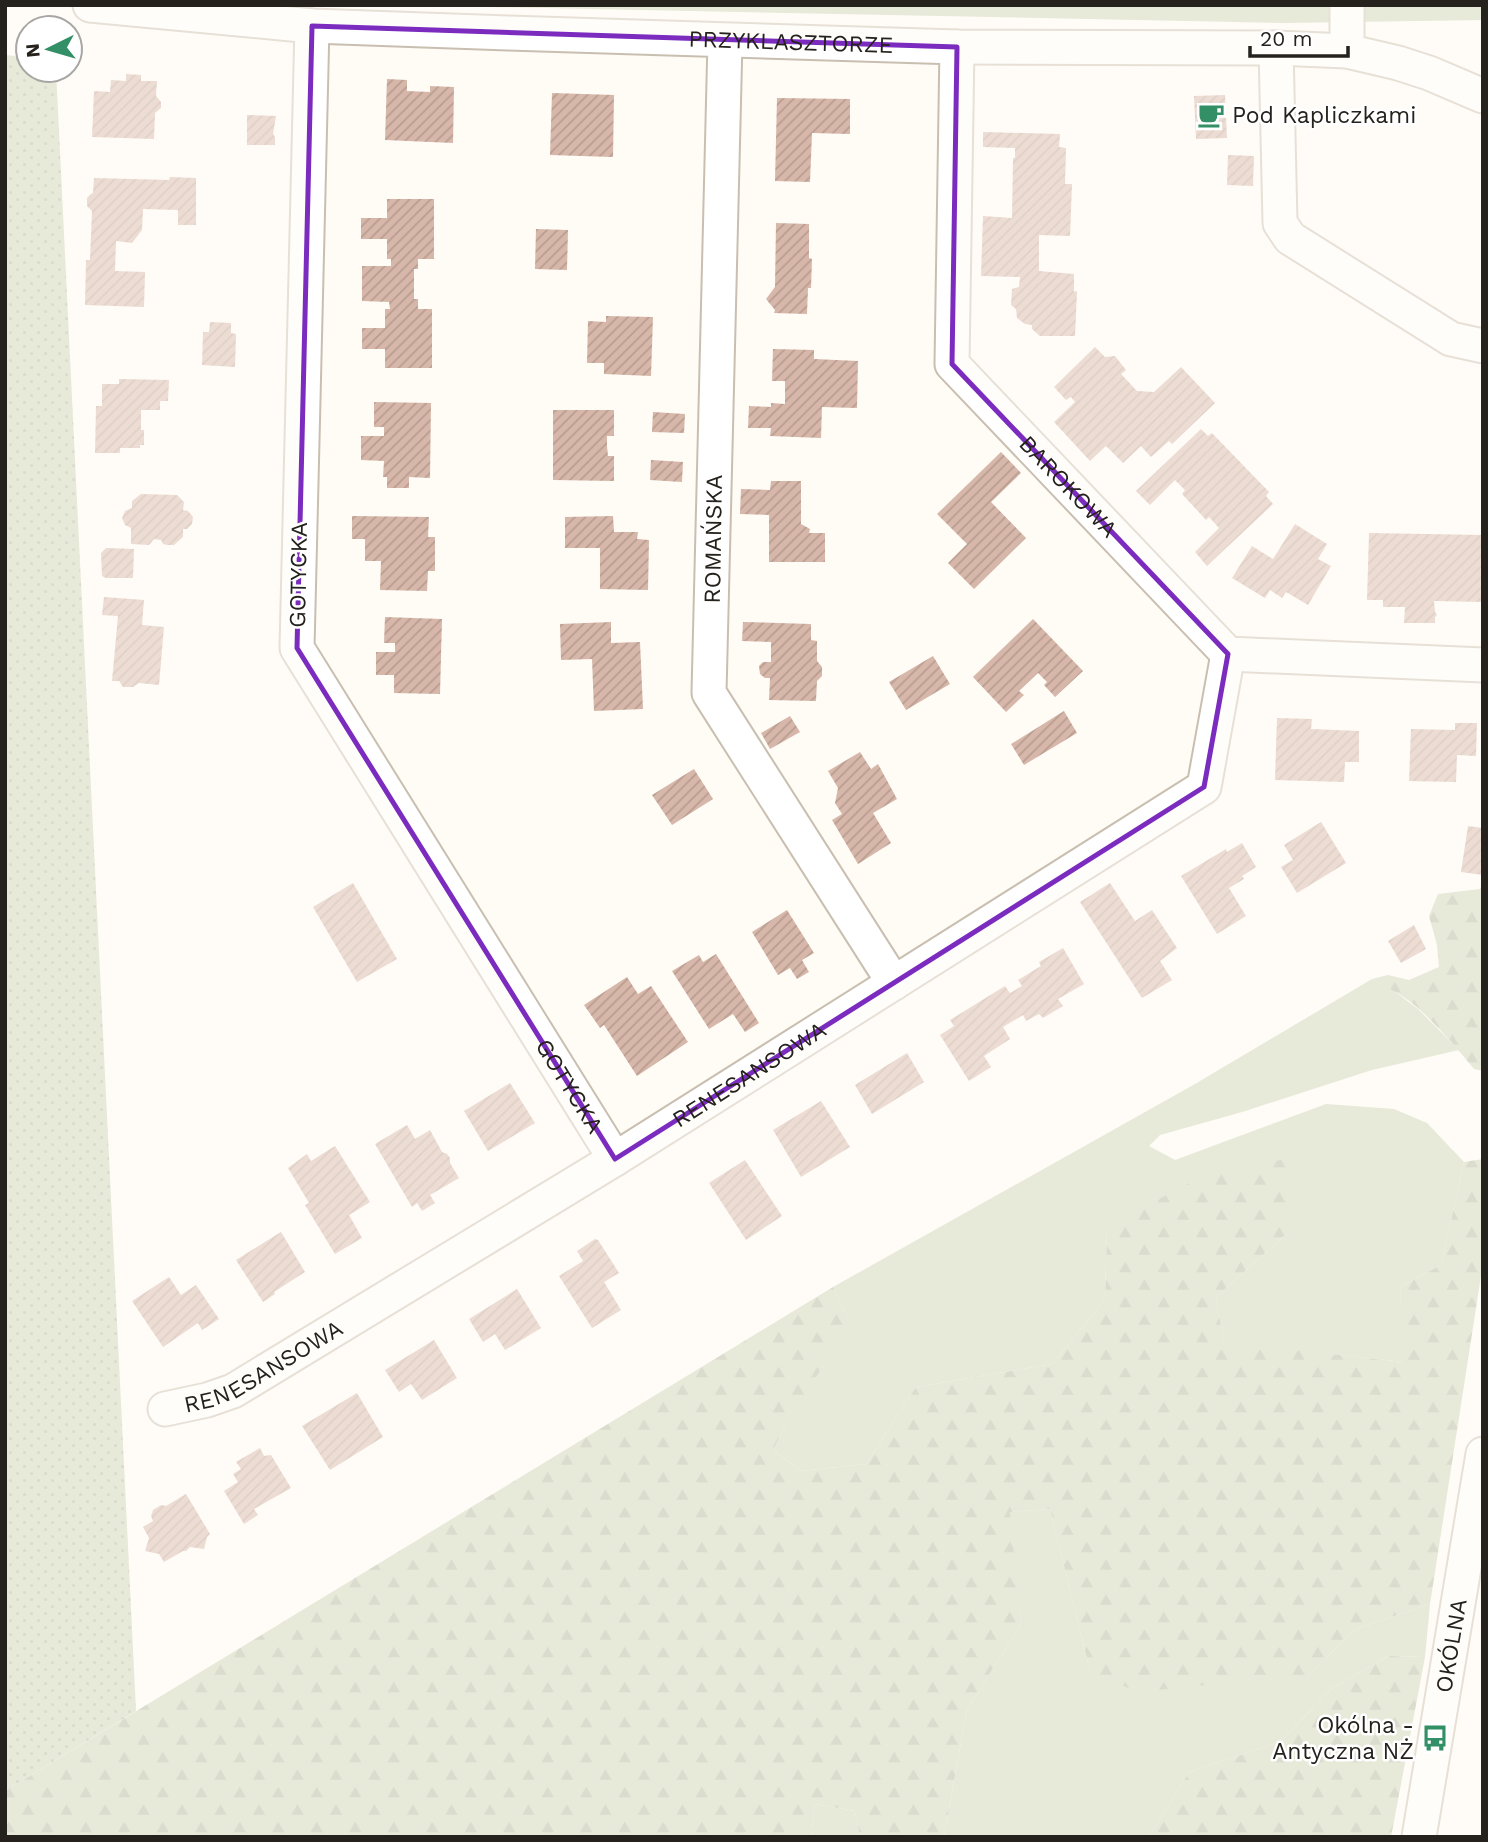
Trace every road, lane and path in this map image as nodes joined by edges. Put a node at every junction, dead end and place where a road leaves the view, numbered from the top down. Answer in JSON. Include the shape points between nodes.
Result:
{"nodes":[{"id":1,"x":90,"y":5,"type":"edge"},
{"id":2,"x":1347,"y":5,"type":"edge"},
{"id":3,"x":395,"y":17,"type":"edge"},
{"id":4,"x":312,"y":26,"type":"junction"},
{"id":5,"x":725,"y":40,"type":"junction"},
{"id":6,"x":957,"y":47,"type":"junction"},
{"id":7,"x":1276,"y":48,"type":"junction"},
{"id":8,"x":1347,"y":51,"type":"junction"},
{"id":9,"x":1483,"y":96,"type":"edge"},
{"id":10,"x":1483,"y":346,"type":"edge"},
{"id":11,"x":1228,"y":654,"type":"junction"},
{"id":12,"x":1483,"y":665,"type":"edge"},
{"id":13,"x":894,"y":984,"type":"junction"},
{"id":14,"x":615,"y":1159,"type":"junction"},
{"id":15,"x":165,"y":1409,"type":"dead end"},
{"id":16,"x":1483,"y":1454,"type":"edge"},
{"id":17,"x":1419,"y":1837,"type":"edge"}],
"edges":[{"from":1,"to":4,"type":"street","name":"PRZYKLASZTORZE"},
{"from":2,"to":8,"type":"street"},
{"from":3,"to":4,"type":"street","name":"PRZYKLASZTORZE"},
{"from":3,"to":5,"type":"street","name":"PRZYKLASZTORZE"},
{"from":4,"to":14,"type":"street","name":"GOTYCKA","via":[[297,648]]},
{"from":5,"to":6,"type":"street","name":"PRZYKLASZTORZE"},
{"from":5,"to":13,"type":"street","name":"ROMAŃSKA","via":[[709,693]]},
{"from":6,"to":7,"type":"street","name":"PRZYKLASZTORZE"},
{"from":6,"to":11,"type":"street","name":"BAROKOWA","via":[[952,365]]},
{"from":7,"to":8,"type":"street","name":"PRZYKLASZTORZE"},
{"from":7,"to":10,"type":"street","via":[[1280,223],[1290,238],[1451,339]]},
{"from":8,"to":9,"type":"street","name":"PRZYKLASZTORZE","via":[[1419,69]]},
{"from":11,"to":12,"type":"street"},
{"from":11,"to":13,"type":"street","name":"RENESANSOWA","via":[[1204,787]]},
{"from":13,"to":14,"type":"street","name":"RENESANSOWA"},
{"from":14,"to":15,"type":"street","name":"RENESANSOWA","via":[[233,1391]]},
{"from":16,"to":17,"type":"street","name":"OKÓLNA"}]}
